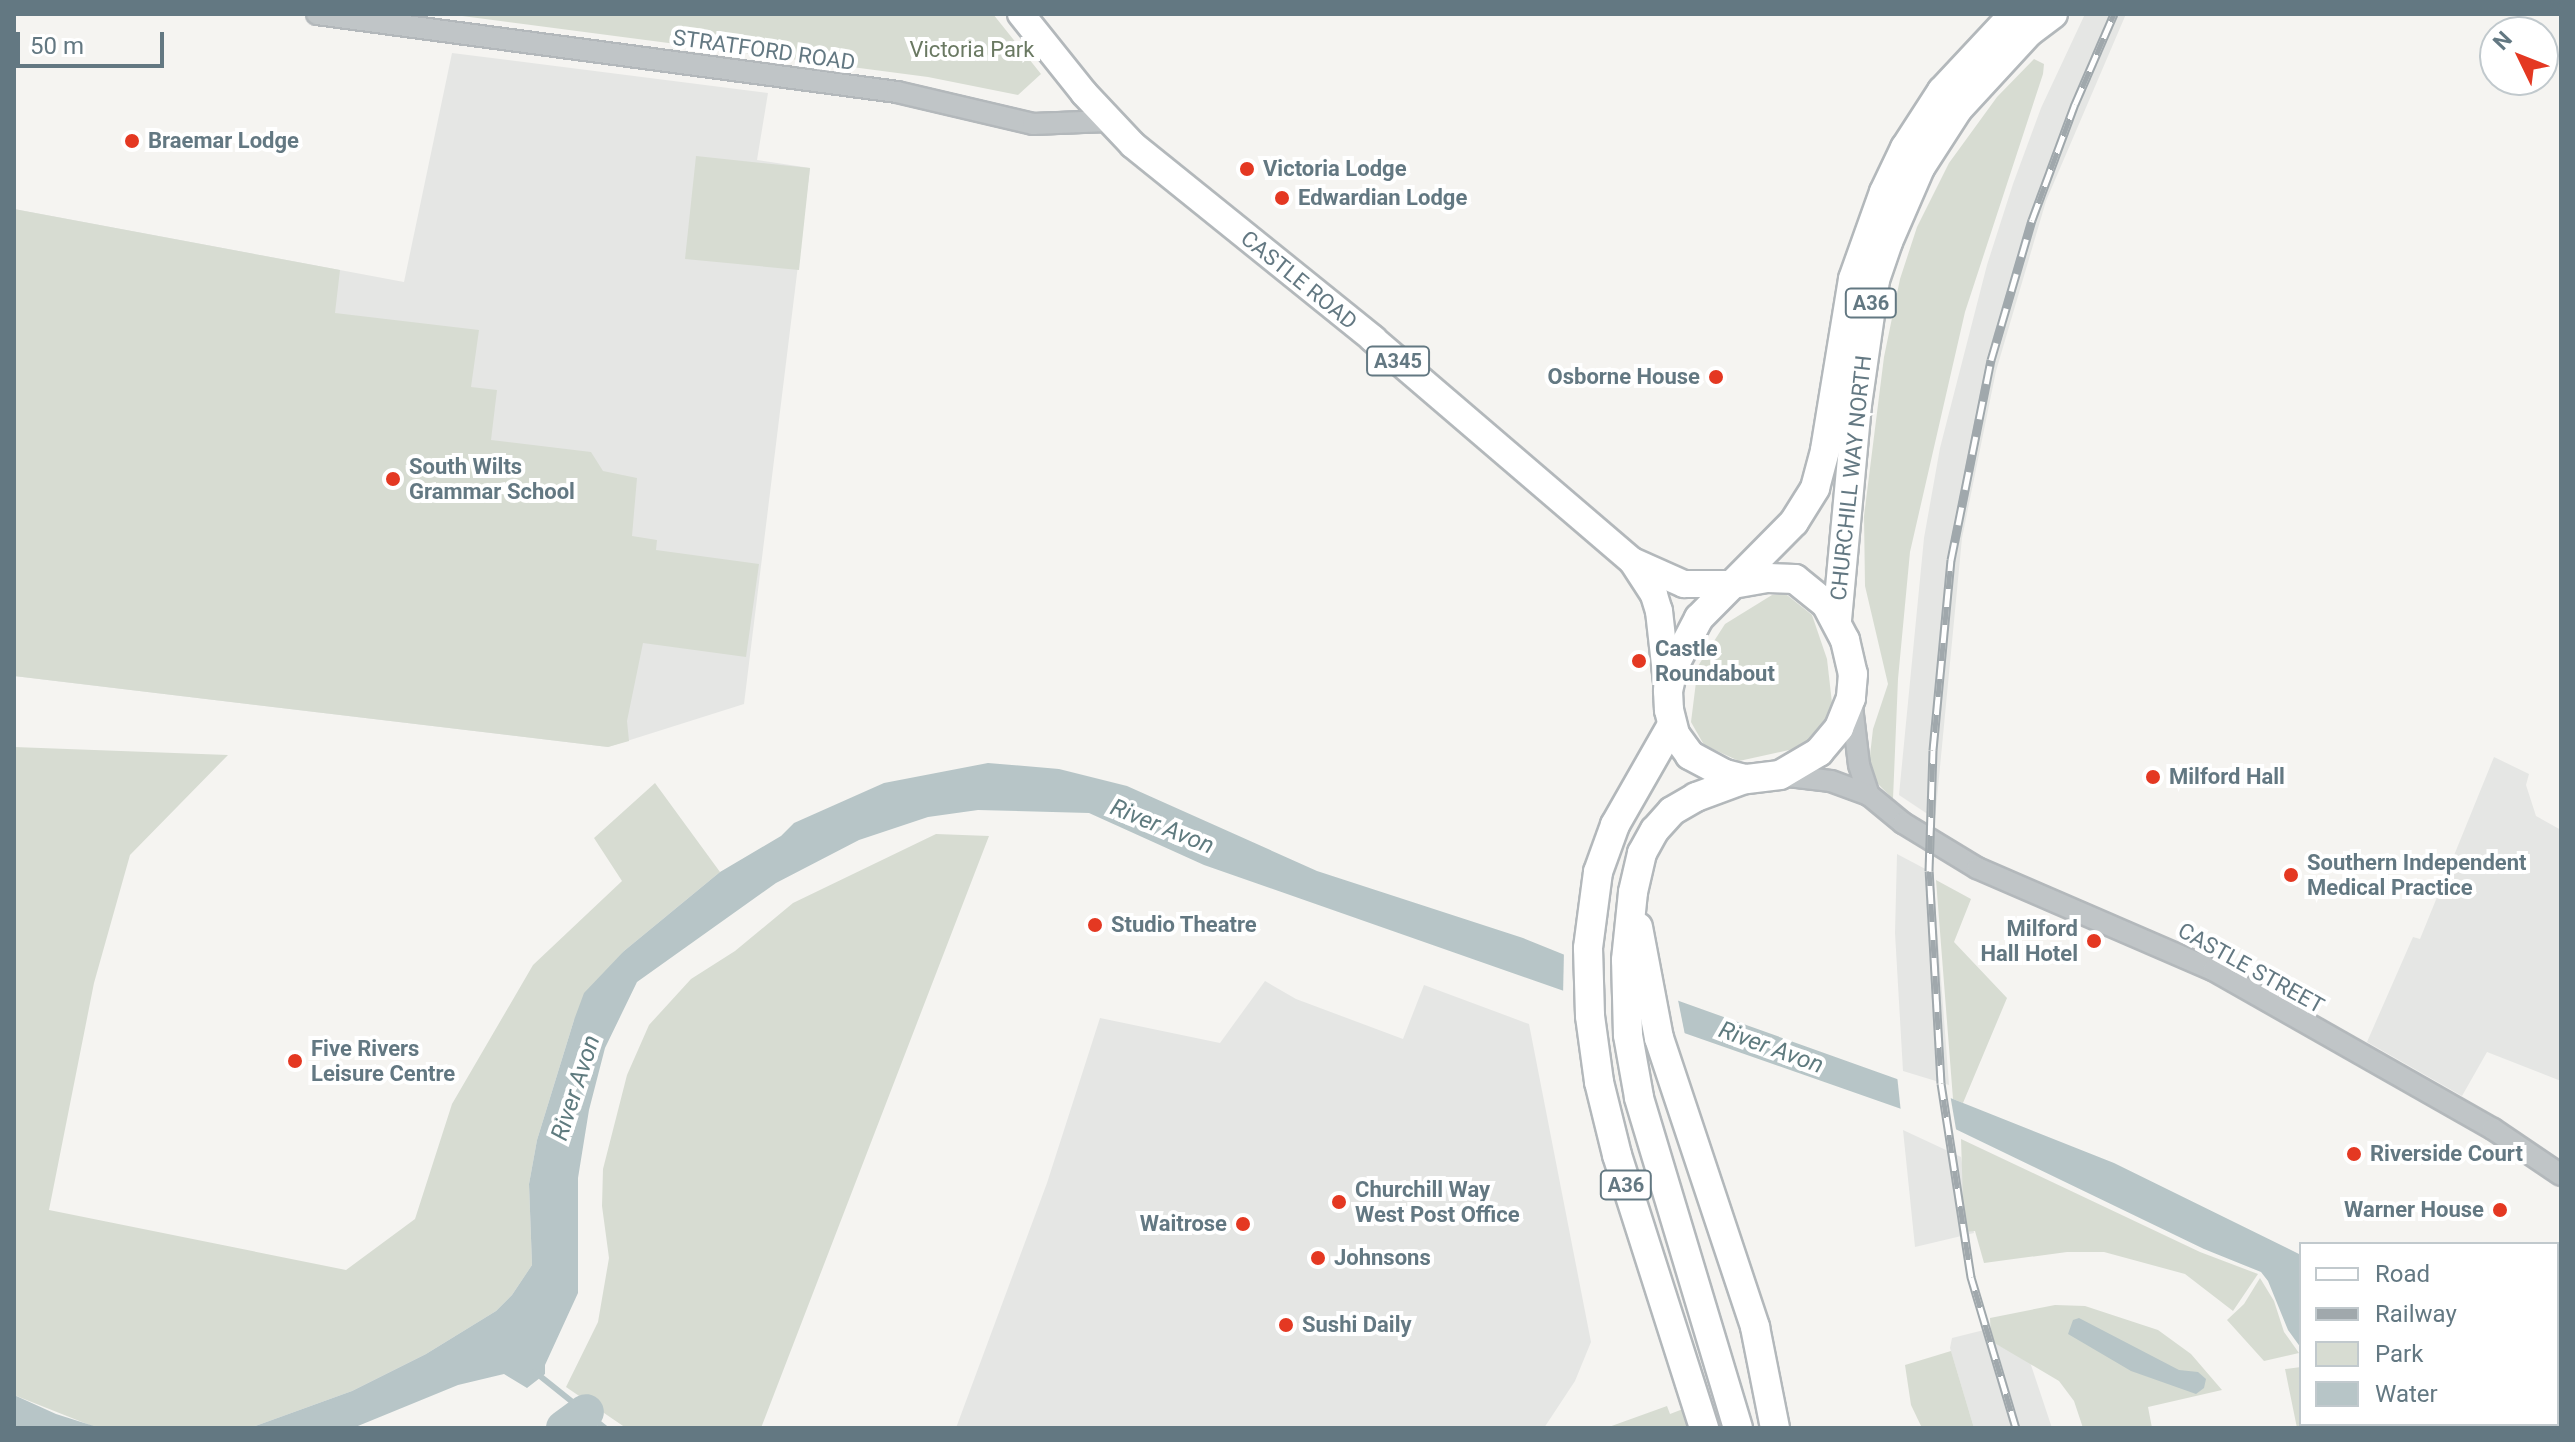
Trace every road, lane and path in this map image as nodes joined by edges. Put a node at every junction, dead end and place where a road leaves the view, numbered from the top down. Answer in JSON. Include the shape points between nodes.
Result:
{"nodes":[{"id":1,"x":317,"y":14,"type":"edge"},
{"id":2,"x":1021,"y":14,"type":"edge"},
{"id":3,"x":2053,"y":14,"type":"edge"},
{"id":4,"x":2021,"y":23,"type":"edge"},
{"id":5,"x":1108,"y":121,"type":"junction"},
{"id":6,"x":1632,"y":561,"type":"junction"},
{"id":7,"x":1733,"y":584,"type":"junction"},
{"id":8,"x":1837,"y":620,"type":"junction"},
{"id":9,"x":1668,"y":691,"type":"junction"},
{"id":10,"x":1851,"y":698,"type":"junction"},
{"id":11,"x":1672,"y":725,"type":"junction"},
{"id":12,"x":1780,"y":775,"type":"junction"},
{"id":13,"x":1745,"y":779,"type":"junction"},
{"id":14,"x":1869,"y":795,"type":"junction"},
{"id":15,"x":1636,"y":963,"type":"junction"},
{"id":16,"x":2561,"y":1175,"type":"edge"},
{"id":17,"x":1701,"y":1420,"type":"edge"},
{"id":18,"x":1738,"y":1428,"type":"edge"},
{"id":19,"x":1775,"y":1428,"type":"edge"}],
"edges":[{"from":1,"to":5,"type":"street","name":"STRATFORD ROAD","via":[[897,92],[1033,124]]},
{"from":2,"to":5,"type":"main road","name":"CASTLE ROAD","number":"A345"},
{"from":3,"to":4,"type":"highway","name":"CHURCHILL WAY NORTH","number":"A36"},
{"from":4,"to":7,"type":"highway","name":"CHURCHILL WAY NORTH","number":"A36","via":[[1942,91],[1905,148],[1853,279],[1815,488],[1794,522]]},
{"from":4,"to":8,"type":"highway","name":"CHURCHILL WAY NORTH","number":"A36","via":[[1920,168],[1875,280],[1850,452]]},
{"from":5,"to":6,"type":"main road","name":"CASTLE ROAD","number":"A345"},
{"from":6,"to":7,"type":"main road","number":"A345","via":[[1684,584]]},
{"from":6,"to":9,"type":"main road","number":"A345","via":[[1659,611]]},
{"from":7,"to":8,"type":"highway","via":[[1795,579],[1811,588]]},
{"from":7,"to":9,"type":"highway","via":[[1690,631]]},
{"from":8,"to":10,"type":"highway","via":[[1853,674]]},
{"from":9,"to":11,"type":"highway"},
{"from":10,"to":12,"type":"highway","via":[[1839,728],[1819,752]]},
{"from":10,"to":14,"type":"street","via":[[1859,765]]},
{"from":11,"to":13,"type":"highway","via":[[1699,762]]},
{"from":11,"to":17,"type":"highway","number":"A36","via":[[1615,825],[1598,872],[1589,958],[1590,1016],[1617,1155]]},
{"from":12,"to":13,"type":"highway"},
{"from":12,"to":14,"type":"street","name":"CASTLE STREET","via":[[1831,781]]},
{"from":13,"to":15,"type":"highway","number":"A36","via":[[1696,797],[1672,811],[1655,830],[1642,853],[1632,899]]},
{"from":14,"to":16,"type":"street","name":"CASTLE STREET","via":[[1988,874],[2213,970],[2493,1129]]},
{"from":15,"to":18,"type":"highway","number":"A36","via":[[1628,1035],[1639,1097]]},
{"from":15,"to":19,"type":"highway","via":[[1755,1327]]}]}
